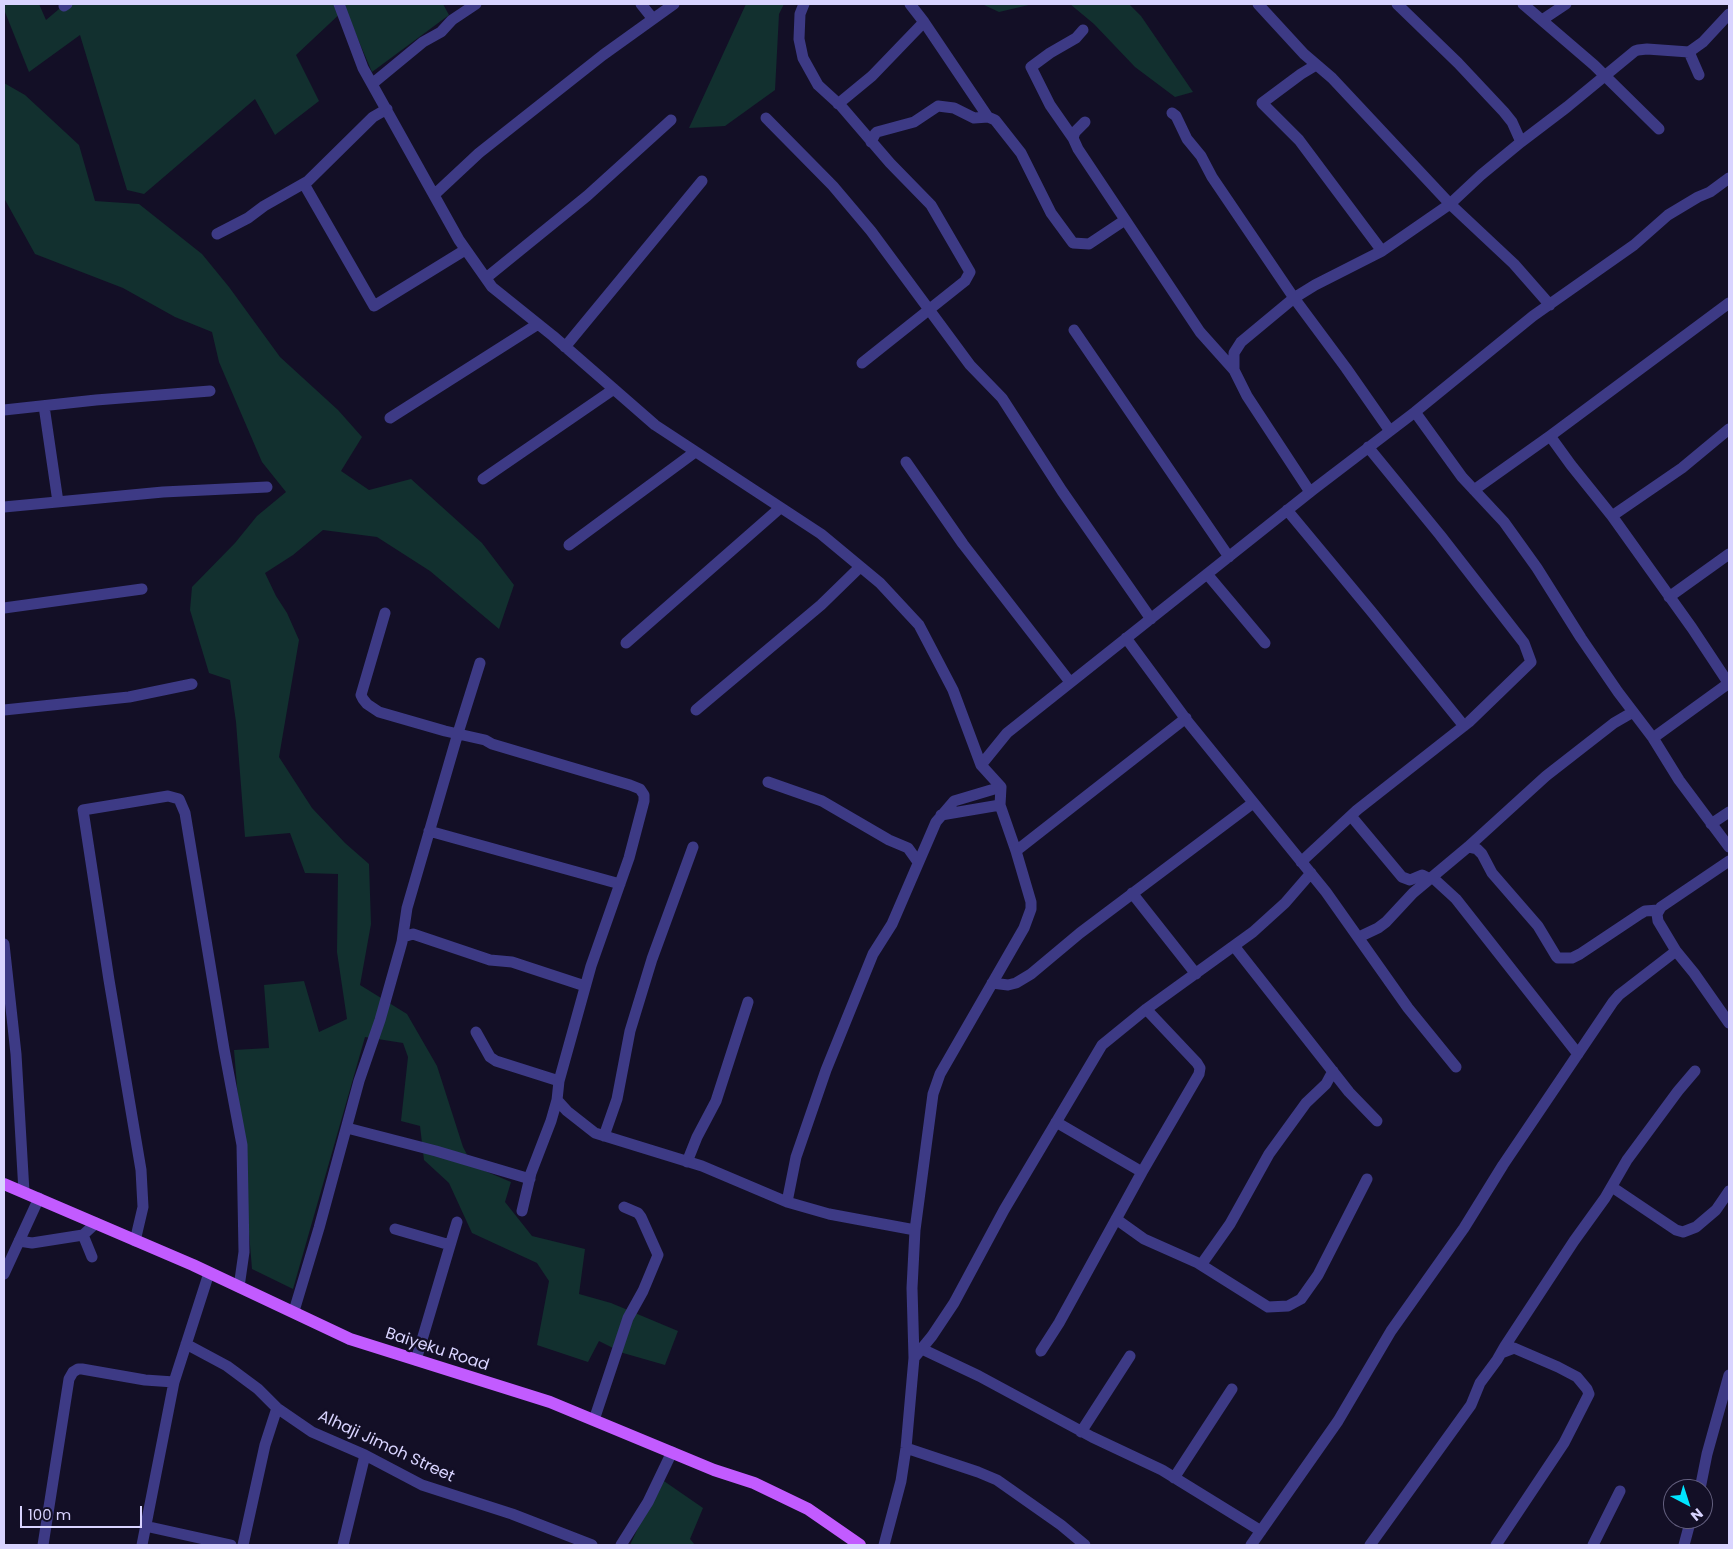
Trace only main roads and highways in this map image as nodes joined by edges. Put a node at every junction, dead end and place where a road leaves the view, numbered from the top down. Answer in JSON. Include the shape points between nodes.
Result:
{"nodes":[{"id":1,"x":4,"y":1184,"type":"edge"},
{"id":2,"x":860,"y":1545,"type":"edge"}],
"edges":[{"from":1,"to":2,"type":"main road","name":"Baiyeku Road","via":[[294,1311],[350,1339],[550,1402],[714,1470],[754,1483],[808,1509]]}]}
